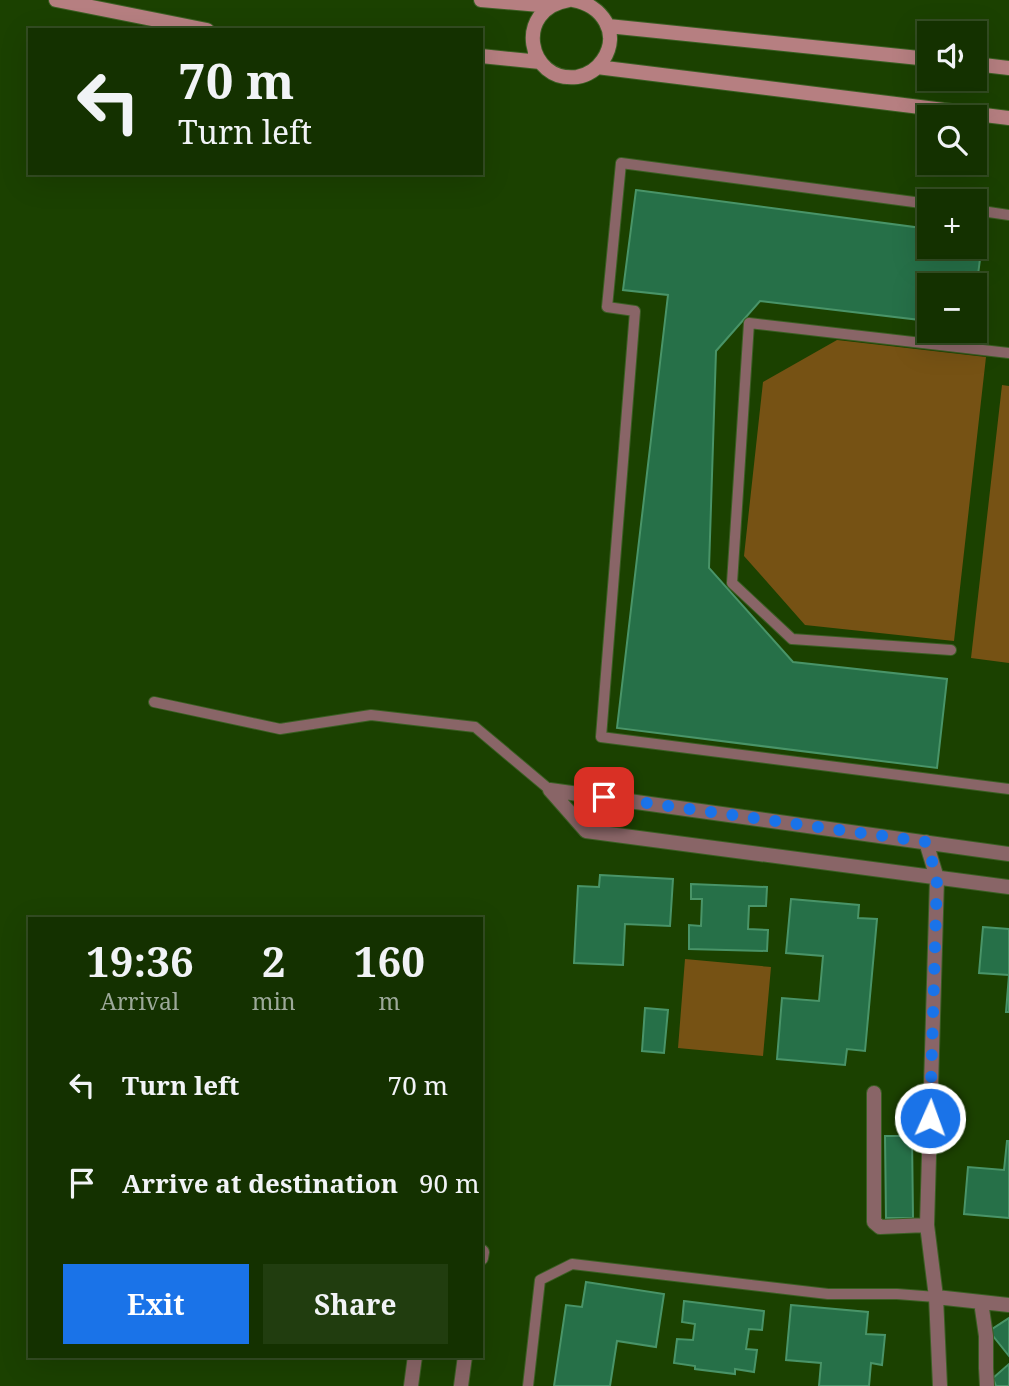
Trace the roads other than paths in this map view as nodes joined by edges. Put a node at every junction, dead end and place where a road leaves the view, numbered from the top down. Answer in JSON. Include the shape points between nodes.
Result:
{"nodes":[{"id":1,"x":56,"y":0,"type":"edge"},
{"id":2,"x":481,"y":0,"type":"edge"},
{"id":3,"x":563,"y":1,"type":"edge"},
{"id":4,"x":593,"y":3,"type":"edge"},
{"id":5,"x":608,"y":26,"type":"junction"},
{"id":6,"x":197,"y":28,"type":"edge"},
{"id":7,"x":483,"y":56,"type":"edge"},
{"id":8,"x":917,"y":58,"type":"edge"},
{"id":9,"x":540,"y":62,"type":"junction"},
{"id":10,"x":987,"y":65,"type":"edge"},
{"id":11,"x":597,"y":68,"type":"junction"},
{"id":12,"x":1009,"y":68,"type":"edge"},
{"id":13,"x":1009,"y":118,"type":"edge"},
{"id":14,"x":917,"y":202,"type":"edge"},
{"id":15,"x":987,"y":212,"type":"edge"},
{"id":16,"x":1009,"y":215,"type":"edge"},
{"id":17,"x":1009,"y":353,"type":"edge"},
{"id":18,"x":951,"y":650,"type":"dead end"},
{"id":19,"x":154,"y":702,"type":"dead end"},
{"id":20,"x":1009,"y":789,"type":"edge"},
{"id":21,"x":550,"y":790,"type":"junction"},
{"id":22,"x":926,"y":842,"type":"junction"},
{"id":23,"x":1009,"y":854,"type":"edge"},
{"id":24,"x":937,"y":877,"type":"junction"},
{"id":25,"x":1009,"y":887,"type":"edge"},
{"id":26,"x":874,"y":1093,"type":"dead end"},
{"id":27,"x":927,"y":1225,"type":"junction"},
{"id":28,"x":936,"y":1297,"type":"junction"},
{"id":29,"x":981,"y":1302,"type":"junction"},
{"id":30,"x":1009,"y":1305,"type":"edge"},
{"id":31,"x":415,"y":1358,"type":"edge"},
{"id":32,"x":465,"y":1358,"type":"edge"},
{"id":33,"x":411,"y":1386,"type":"edge"},
{"id":34,"x":461,"y":1386,"type":"edge"},
{"id":35,"x":528,"y":1386,"type":"edge"},
{"id":36,"x":940,"y":1386,"type":"edge"},
{"id":37,"x":987,"y":1386,"type":"edge"}],
"edges":[{"from":1,"to":6,"type":"main road"},
{"from":2,"to":3,"type":"main road"},
{"from":3,"to":4,"type":"main road"},
{"from":3,"to":9,"type":"main road","via":[[541,14],[534,26],[534,51]]},
{"from":4,"to":5,"type":"main road"},
{"from":5,"to":8,"type":"main road"},
{"from":5,"to":11,"type":"main road","via":[[609,48]]},
{"from":7,"to":9,"type":"main road"},
{"from":9,"to":11,"type":"main road","via":[[561,76],[580,76]]},
{"from":10,"to":12,"type":"main road"},
{"from":11,"to":13,"type":"main road"},
{"from":14,"to":20,"type":"lane","via":[[621,163],[607,307],[635,311],[601,737]]},
{"from":15,"to":16,"type":"lane"},
{"from":17,"to":18,"type":"lane","via":[[749,323],[732,583],[792,639]]},
{"from":19,"to":21,"type":"lane","via":[[280,729],[371,715],[475,727]]},
{"from":21,"to":22,"type":"street"},
{"from":21,"to":24,"type":"street","via":[[586,831]]},
{"from":22,"to":23,"type":"street"},
{"from":22,"to":24,"type":"street"},
{"from":24,"to":25,"type":"street"},
{"from":24,"to":27,"type":"street"},
{"from":26,"to":27,"type":"street","via":[[874,1222],[880,1227]]},
{"from":27,"to":28,"type":"street"},
{"from":28,"to":29,"type":"street"},
{"from":28,"to":35,"type":"lane","via":[[828,1294],[572,1264],[540,1280]]},
{"from":28,"to":36,"type":"street"},
{"from":29,"to":30,"type":"street"},
{"from":29,"to":37,"type":"street"},
{"from":31,"to":33,"type":"street"},
{"from":32,"to":34,"type":"street"}]}
